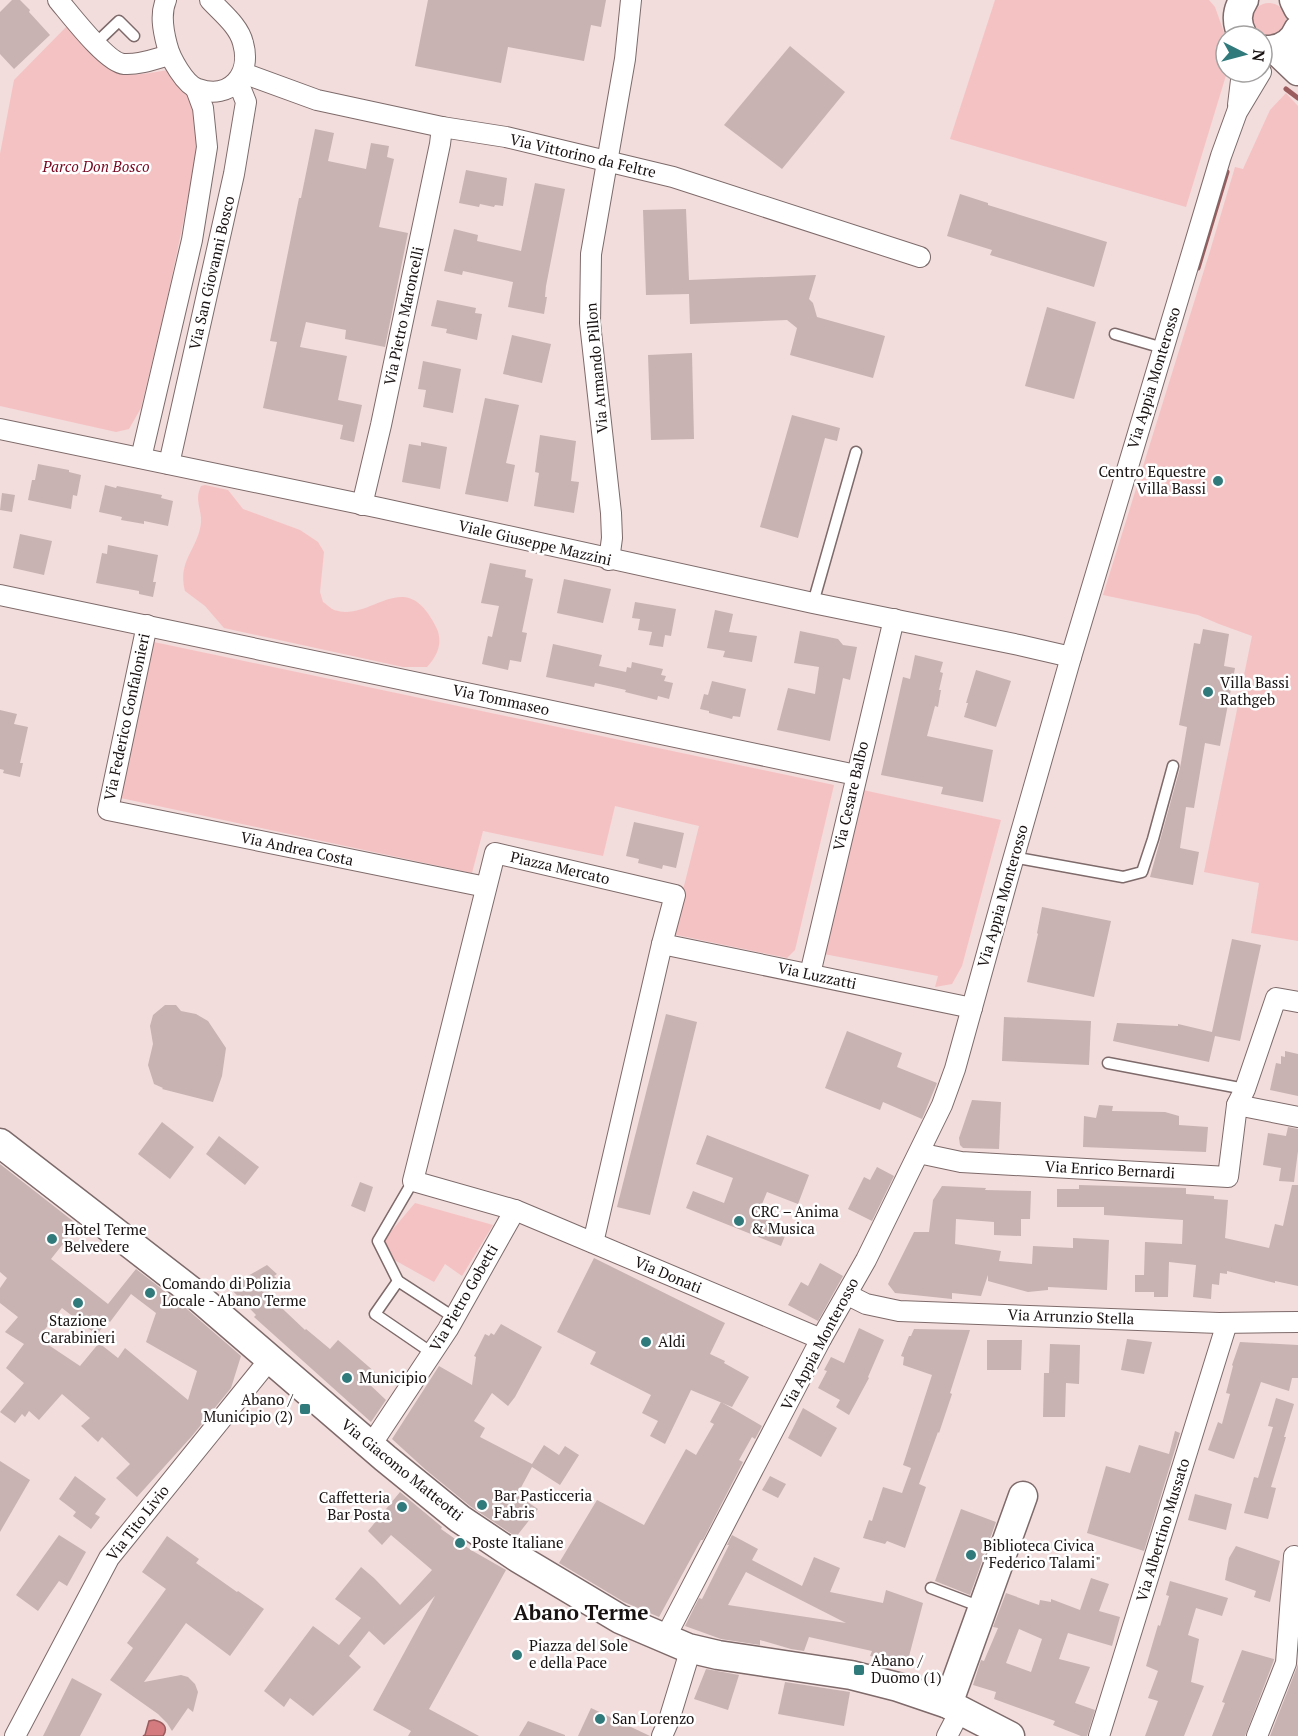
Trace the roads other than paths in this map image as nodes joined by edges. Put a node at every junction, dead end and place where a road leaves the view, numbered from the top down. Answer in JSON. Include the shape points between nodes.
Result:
{"nodes":[{"id":1,"x":57,"y":0,"type":"edge"},
{"id":2,"x":210,"y":0,"type":"edge"},
{"id":3,"x":631,"y":0,"type":"edge"},
{"id":4,"x":1294,"y":0,"type":"edge"},
{"id":5,"x":164,"y":3,"type":"edge"},
{"id":6,"x":1298,"y":8,"type":"edge"},
{"id":7,"x":1298,"y":30,"type":"edge"},
{"id":8,"x":134,"y":36,"type":"dead end"},
{"id":9,"x":96,"y":43,"type":"junction"},
{"id":10,"x":1274,"y":53,"type":"edge"},
{"id":11,"x":170,"y":55,"type":"junction"},
{"id":12,"x":1274,"y":61,"type":"edge"},
{"id":13,"x":1298,"y":71,"type":"edge"},
{"id":14,"x":241,"y":77,"type":"junction"},
{"id":15,"x":1240,"y":84,"type":"edge"},
{"id":16,"x":1253,"y":84,"type":"edge"},
{"id":17,"x":196,"y":89,"type":"junction"},
{"id":18,"x":1237,"y":112,"type":"junction"},
{"id":19,"x":442,"y":127,"type":"junction"},
{"id":20,"x":607,"y":161,"type":"junction"},
{"id":21,"x":920,"y":257,"type":"dead end"},
{"id":22,"x":1115,"y":334,"type":"dead end"},
{"id":23,"x":1163,"y":348,"type":"junction"},
{"id":24,"x":0,"y":429,"type":"edge"},
{"id":25,"x":856,"y":452,"type":"dead end"},
{"id":26,"x":141,"y":458,"type":"junction"},
{"id":27,"x":169,"y":464,"type":"junction"},
{"id":28,"x":362,"y":505,"type":"junction"},
{"id":29,"x":609,"y":560,"type":"junction"},
{"id":30,"x":0,"y":595,"type":"edge"},
{"id":31,"x":813,"y":603,"type":"junction"},
{"id":32,"x":894,"y":619,"type":"junction"},
{"id":33,"x":147,"y":625,"type":"junction"},
{"id":34,"x":1071,"y":657,"type":"junction"},
{"id":35,"x":1173,"y":766,"type":"dead end"},
{"id":36,"x":856,"y":775,"type":"junction"},
{"id":37,"x":108,"y":810,"type":"joint"},
{"id":38,"x":1019,"y":858,"type":"junction"},
{"id":39,"x":486,"y":887,"type":"junction"},
{"id":40,"x":662,"y":944,"type":"junction"},
{"id":41,"x":810,"y":974,"type":"junction"},
{"id":42,"x":1298,"y":1002,"type":"edge"},
{"id":43,"x":972,"y":1008,"type":"junction"},
{"id":44,"x":1108,"y":1063,"type":"dead end"},
{"id":45,"x":1241,"y":1097,"type":"junction"},
{"id":46,"x":1298,"y":1117,"type":"edge"},
{"id":47,"x":2,"y":1149,"type":"edge"},
{"id":48,"x":921,"y":1151,"type":"junction"},
{"id":49,"x":413,"y":1181,"type":"junction"},
{"id":50,"x":515,"y":1210,"type":"junction"},
{"id":51,"x":593,"y":1243,"type":"junction"},
{"id":52,"x":398,"y":1281,"type":"junction"},
{"id":53,"x":848,"y":1295,"type":"junction"},
{"id":54,"x":455,"y":1318,"type":"junction"},
{"id":55,"x":1298,"y":1322,"type":"edge"},
{"id":56,"x":1223,"y":1323,"type":"junction"},
{"id":57,"x":821,"y":1339,"type":"junction"},
{"id":58,"x":432,"y":1353,"type":"junction"},
{"id":59,"x":270,"y":1359,"type":"junction"},
{"id":60,"x":370,"y":1445,"type":"junction"},
{"id":61,"x":1023,"y":1496,"type":"dead end"},
{"id":62,"x":1294,"y":1556,"type":"dead end"},
{"id":63,"x":931,"y":1588,"type":"dead end"},
{"id":64,"x":982,"y":1607,"type":"junction"},
{"id":65,"x":678,"y":1643,"type":"junction"},
{"id":66,"x":954,"y":1708,"type":"junction"},
{"id":67,"x":15,"y":1736,"type":"edge"},
{"id":68,"x":662,"y":1736,"type":"edge"},
{"id":69,"x":947,"y":1736,"type":"edge"},
{"id":70,"x":1010,"y":1736,"type":"edge"},
{"id":71,"x":1099,"y":1736,"type":"edge"},
{"id":72,"x":1257,"y":1736,"type":"edge"}],
"edges":[{"from":1,"to":9,"type":"street"},
{"from":2,"to":14,"type":"street","name":"Via San Giovanni Bosco","via":[[232,23],[243,42]]},
{"from":3,"to":20,"type":"street","name":"Via Armando Pillon"},
{"from":4,"to":6,"type":"street"},
{"from":5,"to":11,"type":"street","name":"Via San Giovanni Bosco","via":[[164,34]]},
{"from":7,"to":10,"type":"street","via":[[1291,41]]},
{"from":8,"to":9,"type":"lane","via":[[119,21]]},
{"from":9,"to":11,"type":"street","via":[[121,64]]},
{"from":11,"to":17,"type":"street","name":"Via San Giovanni Bosco"},
{"from":12,"to":13,"type":"street"},
{"from":14,"to":17,"type":"street","via":[[219,92]]},
{"from":14,"to":19,"type":"street","name":"Via Vittorino da Feltre","via":[[317,100]]},
{"from":14,"to":27,"type":"street","name":"Via San Giovanni Bosco","via":[[246,102],[234,174]]},
{"from":15,"to":18,"type":"street","name":"Via Appia Monterosso"},
{"from":16,"to":18,"type":"street","name":"Via Appia Monterosso"},
{"from":17,"to":26,"type":"street","name":"Via San Giovanni Bosco","via":[[203,108],[207,147],[192,240]]},
{"from":18,"to":23,"type":"street","name":"Via Appia Monterosso"},
{"from":19,"to":20,"type":"street","name":"Via Vittorino da Feltre","via":[[506,137]]},
{"from":19,"to":28,"type":"street","name":"Via Pietro Maroncelli"},
{"from":20,"to":21,"type":"street","name":"Via Vittorino da Feltre","via":[[673,177]]},
{"from":20,"to":29,"type":"street","name":"Via Armando Pillon","via":[[591,254],[590,323],[611,513]]},
{"from":22,"to":23,"type":"lane"},
{"from":23,"to":34,"type":"street","name":"Via Appia Monterosso"},
{"from":24,"to":26,"type":"street","name":"Viale Giuseppe Mazzini"},
{"from":25,"to":31,"type":"lane"},
{"from":26,"to":27,"type":"street","name":"Viale Giuseppe Mazzini"},
{"from":27,"to":28,"type":"street","name":"Viale Giuseppe Mazzini"},
{"from":28,"to":29,"type":"street","name":"Viale Giuseppe Mazzini"},
{"from":29,"to":31,"type":"street","name":"Viale Giuseppe Mazzini"},
{"from":30,"to":33,"type":"street","name":"Via Tommaseo"},
{"from":31,"to":32,"type":"street","name":"Viale Giuseppe Mazzini"},
{"from":32,"to":34,"type":"street","name":"Viale Giuseppe Mazzini"},
{"from":32,"to":36,"type":"street","name":"Via Cesare Balbo"},
{"from":33,"to":36,"type":"street","name":"Via Tommaseo"},
{"from":33,"to":37,"type":"street","name":"Via Federico Gonfalonieri"},
{"from":34,"to":38,"type":"street","name":"Via Appia Monterosso"},
{"from":35,"to":38,"type":"lane","via":[[1142,872],[1123,877]]},
{"from":36,"to":41,"type":"street","name":"Via Cesare Balbo"},
{"from":37,"to":39,"type":"street","name":"Via Andrea Costa"},
{"from":38,"to":43,"type":"street","name":"Via Appia Monterosso"},
{"from":39,"to":40,"type":"street","name":"Piazza Mercato","via":[[495,852],[675,895]]},
{"from":39,"to":49,"type":"street","name":"Piazza Mercato"},
{"from":40,"to":41,"type":"street","name":"Via Luzzatti"},
{"from":40,"to":51,"type":"street","name":"Piazza Mercato"},
{"from":41,"to":43,"type":"street","name":"Via Luzzatti"},
{"from":42,"to":45,"type":"street","name":"Via Enrico Bernardi","via":[[1276,998]]},
{"from":43,"to":48,"type":"street","name":"Via Appia Monterosso","via":[[942,1106]]},
{"from":44,"to":45,"type":"lane"},
{"from":45,"to":46,"type":"street"},
{"from":45,"to":48,"type":"street","name":"Via Enrico Bernardi","via":[[1228,1177],[961,1162]]},
{"from":47,"to":59,"type":"street","name":"Via Giacomo Matteotti","via":[[190,1290]]},
{"from":48,"to":53,"type":"street","name":"Via Appia Monterosso"},
{"from":49,"to":50,"type":"street"},
{"from":49,"to":52,"type":"lane","via":[[378,1241]]},
{"from":50,"to":51,"type":"street","name":"Via Donati"},
{"from":50,"to":54,"type":"street","name":"Via Pietro Gobetti"},
{"from":51,"to":57,"type":"street","name":"Via Donati"},
{"from":52,"to":54,"type":"lane"},
{"from":52,"to":58,"type":"lane","via":[[375,1314]]},
{"from":53,"to":56,"type":"street","name":"Via Arrunzio Stella","via":[[866,1304],[899,1311]]},
{"from":53,"to":57,"type":"street","name":"Via Appia Monterosso"},
{"from":54,"to":58,"type":"street","name":"Via Pietro Gobetti"},
{"from":55,"to":56,"type":"street","name":"Via Arrunzio Stella"},
{"from":56,"to":71,"type":"street","name":"Via Albertino Mussato"},
{"from":57,"to":65,"type":"street","name":"Via Appia Monterosso"},
{"from":58,"to":60,"type":"street","name":"Via Pietro Gobetti"},
{"from":59,"to":60,"type":"street","name":"Via Giacomo Matteotti"},
{"from":59,"to":67,"type":"street","name":"Via Tito Livio","via":[[109,1557]]},
{"from":60,"to":65,"type":"street","name":"Via Giacomo Matteotti","via":[[460,1519],[518,1558],[620,1619]]},
{"from":61,"to":64,"type":"street"},
{"from":62,"to":72,"type":"street","via":[[1286,1664]]},
{"from":63,"to":64,"type":"lane"},
{"from":64,"to":66,"type":"street"},
{"from":65,"to":66,"type":"street","name":"Via Giacomo Matteotti","via":[[718,1655],[851,1675]]},
{"from":65,"to":68,"type":"street","name":"Via Appia Monterosso","via":[[669,1720]]},
{"from":66,"to":69,"type":"street"},
{"from":66,"to":70,"type":"street","name":"Via Giacomo Matteotti"}]}
